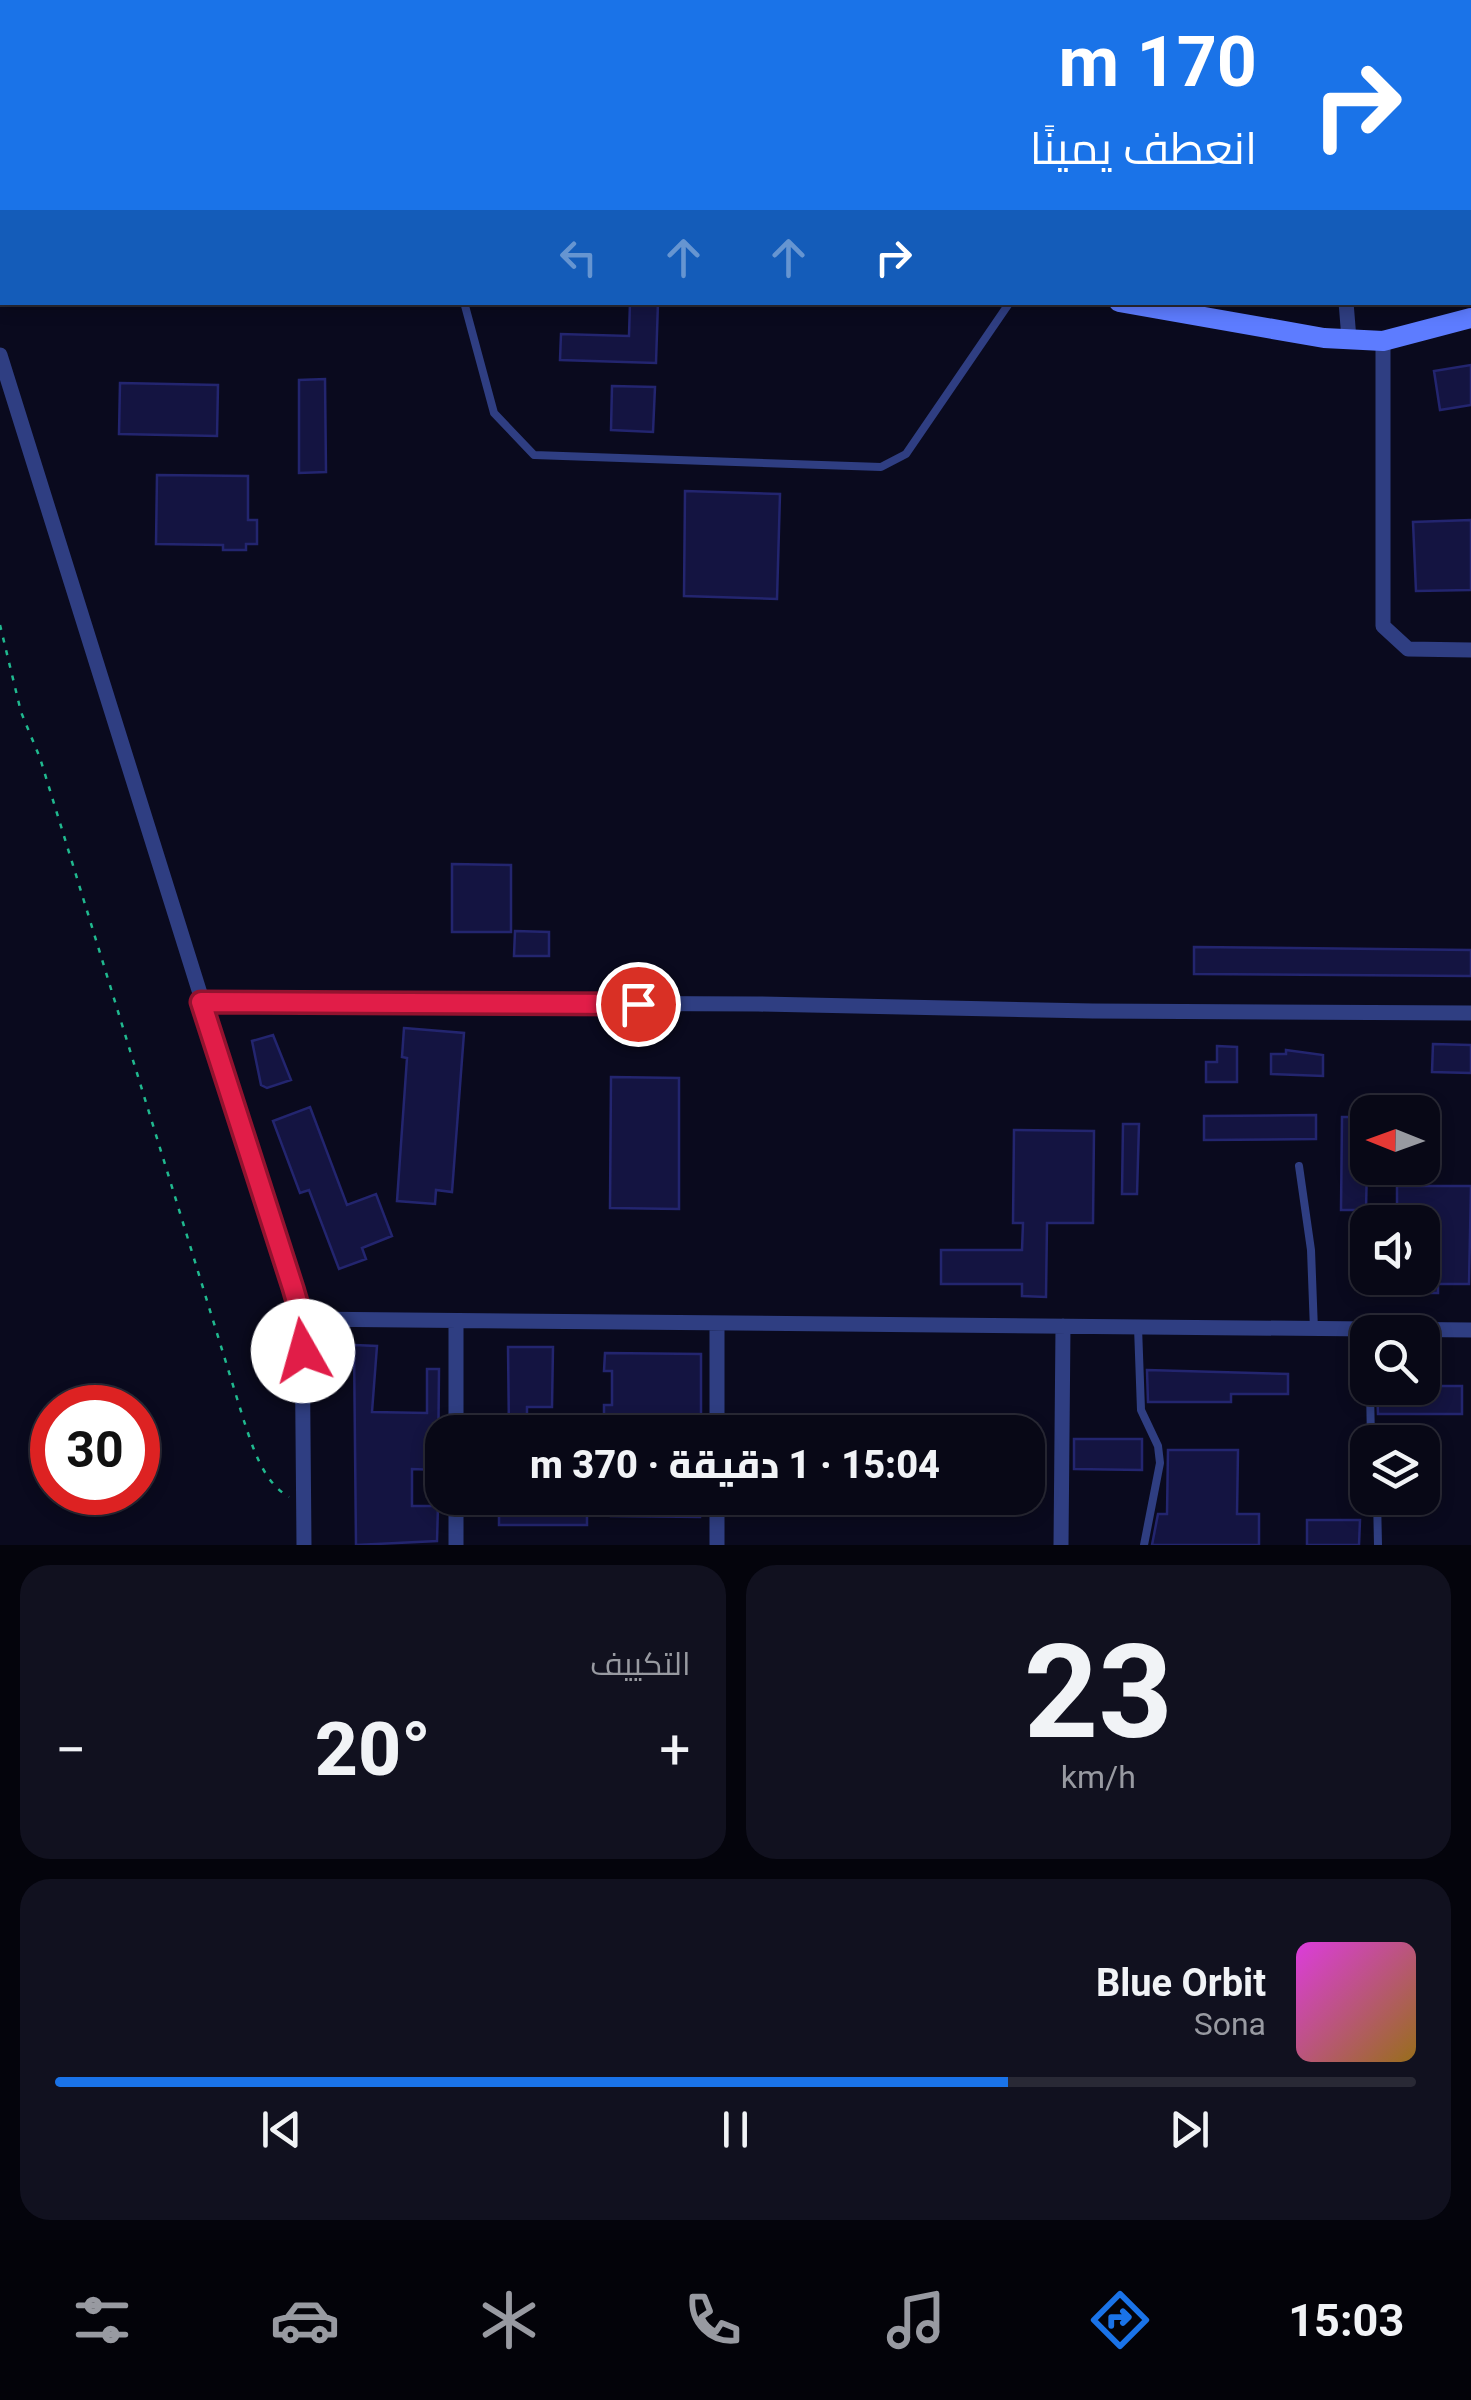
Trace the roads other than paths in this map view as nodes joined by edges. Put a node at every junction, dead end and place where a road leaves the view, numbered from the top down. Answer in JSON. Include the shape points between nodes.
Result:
{"nodes":[{"id":1,"x":465,"y":305,"type":"edge"},
{"id":2,"x":1008,"y":305,"type":"edge"},
{"id":3,"x":1138,"y":305,"type":"edge"},
{"id":4,"x":1346,"y":305,"type":"edge"},
{"id":5,"x":1471,"y":318,"type":"edge"},
{"id":6,"x":1350,"y":339,"type":"junction"},
{"id":7,"x":1383,"y":340,"type":"junction"},
{"id":8,"x":0,"y":355,"type":"edge"},
{"id":9,"x":1471,"y":650,"type":"edge"},
{"id":10,"x":201,"y":1002,"type":"junction"},
{"id":11,"x":1471,"y":1013,"type":"edge"},
{"id":12,"x":1299,"y":1166,"type":"dead end"},
{"id":13,"x":302,"y":1319,"type":"junction"},
{"id":14,"x":456,"y":1321,"type":"junction"},
{"id":15,"x":717,"y":1323,"type":"junction"},
{"id":16,"x":1062,"y":1326,"type":"junction"},
{"id":17,"x":1138,"y":1327,"type":"junction"},
{"id":18,"x":1314,"y":1330,"type":"junction"},
{"id":19,"x":1440,"y":1330,"type":"edge"},
{"id":20,"x":1471,"y":1330,"type":"edge"},
{"id":21,"x":1350,"y":1331,"type":"edge"},
{"id":22,"x":456,"y":1415,"type":"edge"},
{"id":23,"x":717,"y":1415,"type":"edge"},
{"id":24,"x":456,"y":1515,"type":"edge"},
{"id":25,"x":717,"y":1515,"type":"edge"},
{"id":26,"x":1377,"y":1515,"type":"edge"},
{"id":27,"x":304,"y":1545,"type":"edge"},
{"id":28,"x":456,"y":1545,"type":"edge"},
{"id":29,"x":717,"y":1545,"type":"edge"},
{"id":30,"x":1061,"y":1545,"type":"edge"},
{"id":31,"x":1144,"y":1545,"type":"edge"},
{"id":32,"x":1378,"y":1545,"type":"edge"}],
"edges":[{"from":1,"to":2,"type":"lane","via":[[494,413],[534,455],[882,467],[906,454]]},
{"from":3,"to":6,"type":"street"},
{"from":4,"to":6,"type":"street"},
{"from":5,"to":7,"type":"street"},
{"from":6,"to":7,"type":"street"},
{"from":7,"to":9,"type":"street","via":[[1383,626],[1408,650]]},
{"from":8,"to":10,"type":"street"},
{"from":10,"to":11,"type":"street"},
{"from":10,"to":13,"type":"street"},
{"from":12,"to":18,"type":"lane"},
{"from":13,"to":14,"type":"street"},
{"from":13,"to":27,"type":"street"},
{"from":14,"to":15,"type":"street"},
{"from":14,"to":22,"type":"street"},
{"from":15,"to":16,"type":"street"},
{"from":15,"to":23,"type":"street"},
{"from":16,"to":17,"type":"street"},
{"from":16,"to":30,"type":"street"},
{"from":17,"to":18,"type":"street"},
{"from":17,"to":31,"type":"lane","via":[[1141,1410],[1160,1463]]},
{"from":18,"to":21,"type":"street"},
{"from":19,"to":20,"type":"street"},
{"from":24,"to":28,"type":"street"},
{"from":25,"to":29,"type":"street"},
{"from":26,"to":32,"type":"lane"}]}
